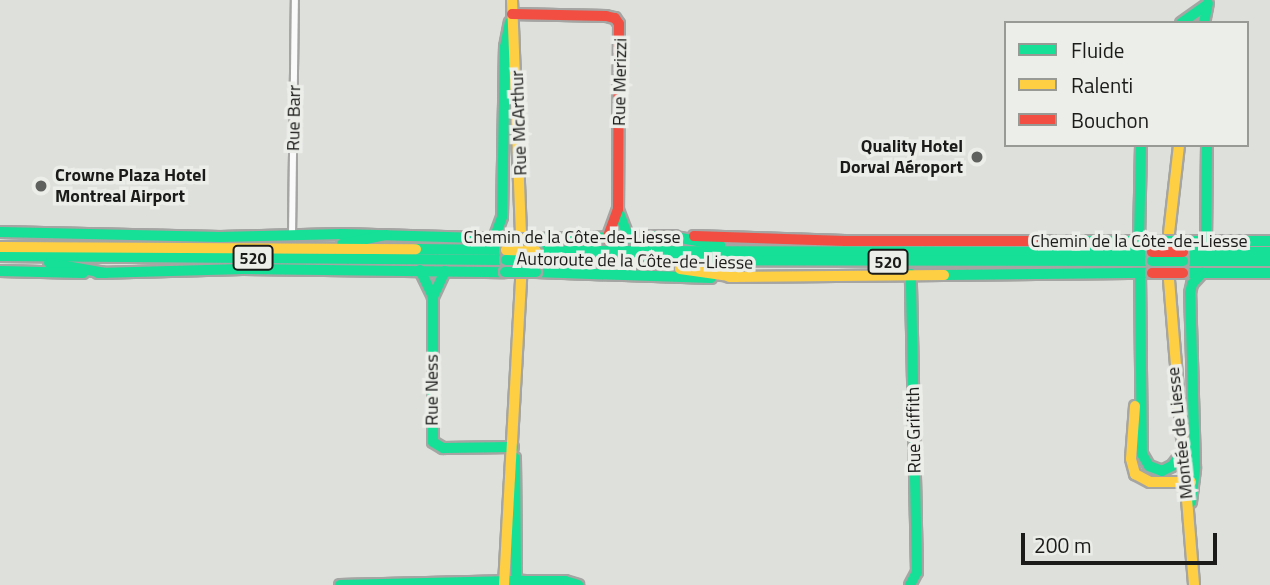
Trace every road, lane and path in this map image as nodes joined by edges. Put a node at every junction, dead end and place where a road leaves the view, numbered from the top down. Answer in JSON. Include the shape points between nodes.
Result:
{"nodes":[{"id":1,"x":295,"y":0,"type":"edge"},
{"id":2,"x":512,"y":0,"type":"edge"},
{"id":3,"x":1208,"y":2,"type":"edge"},
{"id":4,"x":512,"y":15,"type":"junction"},
{"id":5,"x":1184,"y":21,"type":"edge"},
{"id":6,"x":1204,"y":21,"type":"edge"},
{"id":7,"x":1141,"y":147,"type":"edge"},
{"id":8,"x":1179,"y":147,"type":"edge"},
{"id":9,"x":1207,"y":147,"type":"edge"},
{"id":10,"x":618,"y":209,"type":"junction"},
{"id":11,"x":0,"y":232,"type":"edge"},
{"id":12,"x":521,"y":233,"type":"dead end"},
{"id":13,"x":1169,"y":233,"type":"dead end"},
{"id":14,"x":386,"y":235,"type":"junction"},
{"id":15,"x":292,"y":236,"type":"junction"},
{"id":16,"x":670,"y":236,"type":"junction"},
{"id":17,"x":629,"y":238,"type":"junction"},
{"id":18,"x":494,"y":239,"type":"junction"},
{"id":19,"x":607,"y":239,"type":"junction"},
{"id":20,"x":1139,"y":241,"type":"junction"},
{"id":21,"x":1206,"y":241,"type":"junction"},
{"id":22,"x":1270,"y":241,"type":"edge"},
{"id":23,"x":0,"y":247,"type":"edge"},
{"id":24,"x":315,"y":249,"type":"junction"},
{"id":25,"x":506,"y":250,"type":"junction"},
{"id":26,"x":1183,"y":251,"type":"junction"},
{"id":27,"x":1270,"y":252,"type":"edge"},
{"id":28,"x":783,"y":253,"type":"junction"},
{"id":29,"x":536,"y":256,"type":"junction"},
{"id":30,"x":0,"y":257,"type":"edge"},
{"id":31,"x":1152,"y":257,"type":"junction"},
{"id":32,"x":624,"y":261,"type":"junction"},
{"id":33,"x":1270,"y":261,"type":"edge"},
{"id":34,"x":420,"y":270,"type":"junction"},
{"id":35,"x":0,"y":271,"type":"edge"},
{"id":36,"x":445,"y":271,"type":"junction"},
{"id":37,"x":105,"y":273,"type":"junction"},
{"id":38,"x":1140,"y":273,"type":"junction"},
{"id":39,"x":1202,"y":273,"type":"junction"},
{"id":40,"x":1270,"y":273,"type":"edge"},
{"id":41,"x":911,"y":274,"type":"junction"},
{"id":42,"x":736,"y":277,"type":"junction"},
{"id":43,"x":521,"y":278,"type":"dead end"},
{"id":44,"x":1169,"y":280,"type":"dead end"},
{"id":45,"x":433,"y":297,"type":"junction"},
{"id":46,"x":1140,"y":375,"type":"junction"},
{"id":47,"x":513,"y":447,"type":"junction"},
{"id":48,"x":1182,"y":453,"type":"junction"},
{"id":49,"x":1190,"y":482,"type":"junction"},
{"id":50,"x":504,"y":583,"type":"edge"},
{"id":51,"x":517,"y":583,"type":"edge"},
{"id":52,"x":340,"y":585,"type":"edge"},
{"id":53,"x":578,"y":585,"type":"edge"},
{"id":54,"x":911,"y":585,"type":"edge"},
{"id":55,"x":1194,"y":585,"type":"edge"}],
"edges":[{"from":1,"to":15,"type":"street","name":"Rue Barr"},
{"from":2,"to":4,"type":"main road"},
{"from":3,"to":5,"type":"main road"},
{"from":3,"to":6,"type":"main road"},
{"from":4,"to":10,"type":"main road","name":"Rue Merizzi","via":[[606,16],[618,22]]},
{"from":4,"to":12,"type":"main road","name":"Rue McArthur"},
{"from":4,"to":18,"type":"main road","via":[[505,47],[502,217]]},
{"from":7,"to":20,"type":"main road"},
{"from":8,"to":13,"type":"main road"},
{"from":9,"to":21,"type":"main road"},
{"from":10,"to":17,"type":"main road","name":"Rue Merizzi"},
{"from":10,"to":19,"type":"main road","name":"Rue Merizzi"},
{"from":11,"to":15,"type":"main road","name":"Chemin de la Côte-de-Liesse"},
{"from":14,"to":15,"type":"main road","name":"Chemin de la Côte-de-Liesse"},
{"from":14,"to":18,"type":"main road","name":"Chemin de la Côte-de-Liesse"},
{"from":14,"to":24,"type":"main road"},
{"from":16,"to":17,"type":"main road","name":"Chemin de la Côte-de-Liesse"},
{"from":16,"to":20,"type":"main road","name":"Chemin de la Côte-de-Liesse","via":[[845,242]]},
{"from":16,"to":28,"type":"main road"},
{"from":17,"to":19,"type":"main road","name":"Chemin de la Côte-de-Liesse"},
{"from":18,"to":25,"type":"main road","name":"Chemin de la Côte-de-Liesse"},
{"from":19,"to":25,"type":"main road","name":"Chemin de la Côte-de-Liesse","bridge":true,"via":[[536,239]]},
{"from":20,"to":26,"type":"main road","name":"Chemin de la Côte-de-Liesse","bridge":true},
{"from":21,"to":22,"type":"main road","name":"Chemin de la Côte-de-Liesse"},
{"from":21,"to":26,"type":"main road","name":"Chemin de la Côte-de-Liesse"},
{"from":23,"to":24,"type":"main road","name":"Autoroute de la Côte-de-Liesse","number":"520"},
{"from":24,"to":25,"type":"main road","name":"Autoroute de la Côte-de-Liesse","number":"520"},
{"from":25,"to":29,"type":"main road","name":"Autoroute de la Côte-de-Liesse","number":"520","bridge":true},
{"from":25,"to":30,"type":"main road","name":"Autoroute de la Côte-de-Liesse","number":"520"},
{"from":26,"to":27,"type":"main road","name":"Autoroute de la Côte-de-Liesse","number":"520"},
{"from":26,"to":31,"type":"main road","name":"Autoroute de la Côte-de-Liesse","number":"520","bridge":true},
{"from":26,"to":33,"type":"main road","name":"Autoroute de la Côte-de-Liesse","number":"520"},
{"from":28,"to":29,"type":"main road","name":"Autoroute de la Côte-de-Liesse","number":"520"},
{"from":28,"to":31,"type":"main road","name":"Autoroute de la Côte-de-Liesse","number":"520"},
{"from":29,"to":32,"type":"main road","name":"Autoroute de la Côte-de-Liesse","number":"520"},
{"from":30,"to":37,"type":"main road"},
{"from":31,"to":32,"type":"main road","name":"Autoroute de la Côte-de-Liesse","number":"520"},
{"from":32,"to":42,"type":"main road"},
{"from":34,"to":36,"type":"main road","name":"Chemin de la Côte-de-Liesse"},
{"from":34,"to":37,"type":"main road","name":"Chemin de la Côte-de-Liesse"},
{"from":34,"to":45,"type":"main road","name":"Rue Ness"},
{"from":35,"to":37,"type":"main road","name":"Chemin de la Côte-de-Liesse"},
{"from":36,"to":42,"type":"main road","name":"Chemin de la Côte-de-Liesse","bridge":true},
{"from":36,"to":45,"type":"main road","name":"Rue Ness"},
{"from":38,"to":39,"type":"main road","name":"Chemin de la Côte-de-Liesse","bridge":true},
{"from":38,"to":41,"type":"main road","name":"Chemin de la Côte-de-Liesse"},
{"from":38,"to":46,"type":"main road"},
{"from":39,"to":40,"type":"main road","name":"Chemin de la Côte-de-Liesse"},
{"from":39,"to":49,"type":"main road","via":[[1190,293]]},
{"from":41,"to":42,"type":"main road","name":"Chemin de la Côte-de-Liesse"},
{"from":41,"to":54,"type":"main road","name":"Rue Griffith","via":[[917,575]]},
{"from":43,"to":47,"type":"main road"},
{"from":44,"to":48,"type":"main road","name":"Montée de Liesse"},
{"from":45,"to":47,"type":"main road","name":"Rue Ness","via":[[435,444],[447,448]]},
{"from":46,"to":48,"type":"main road","via":[[1145,461],[1154,469],[1165,470]]},
{"from":46,"to":49,"type":"main road","via":[[1132,431],[1133,472],[1146,481]]},
{"from":47,"to":50,"type":"main road"},
{"from":47,"to":51,"type":"main road"},
{"from":48,"to":49,"type":"main road","name":"Montée de Liesse"},
{"from":49,"to":55,"type":"main road","name":"Montée de Liesse"},
{"from":50,"to":51,"type":"main road"},
{"from":50,"to":52,"type":"main road"},
{"from":51,"to":53,"type":"main road","via":[[565,581]]}]}
